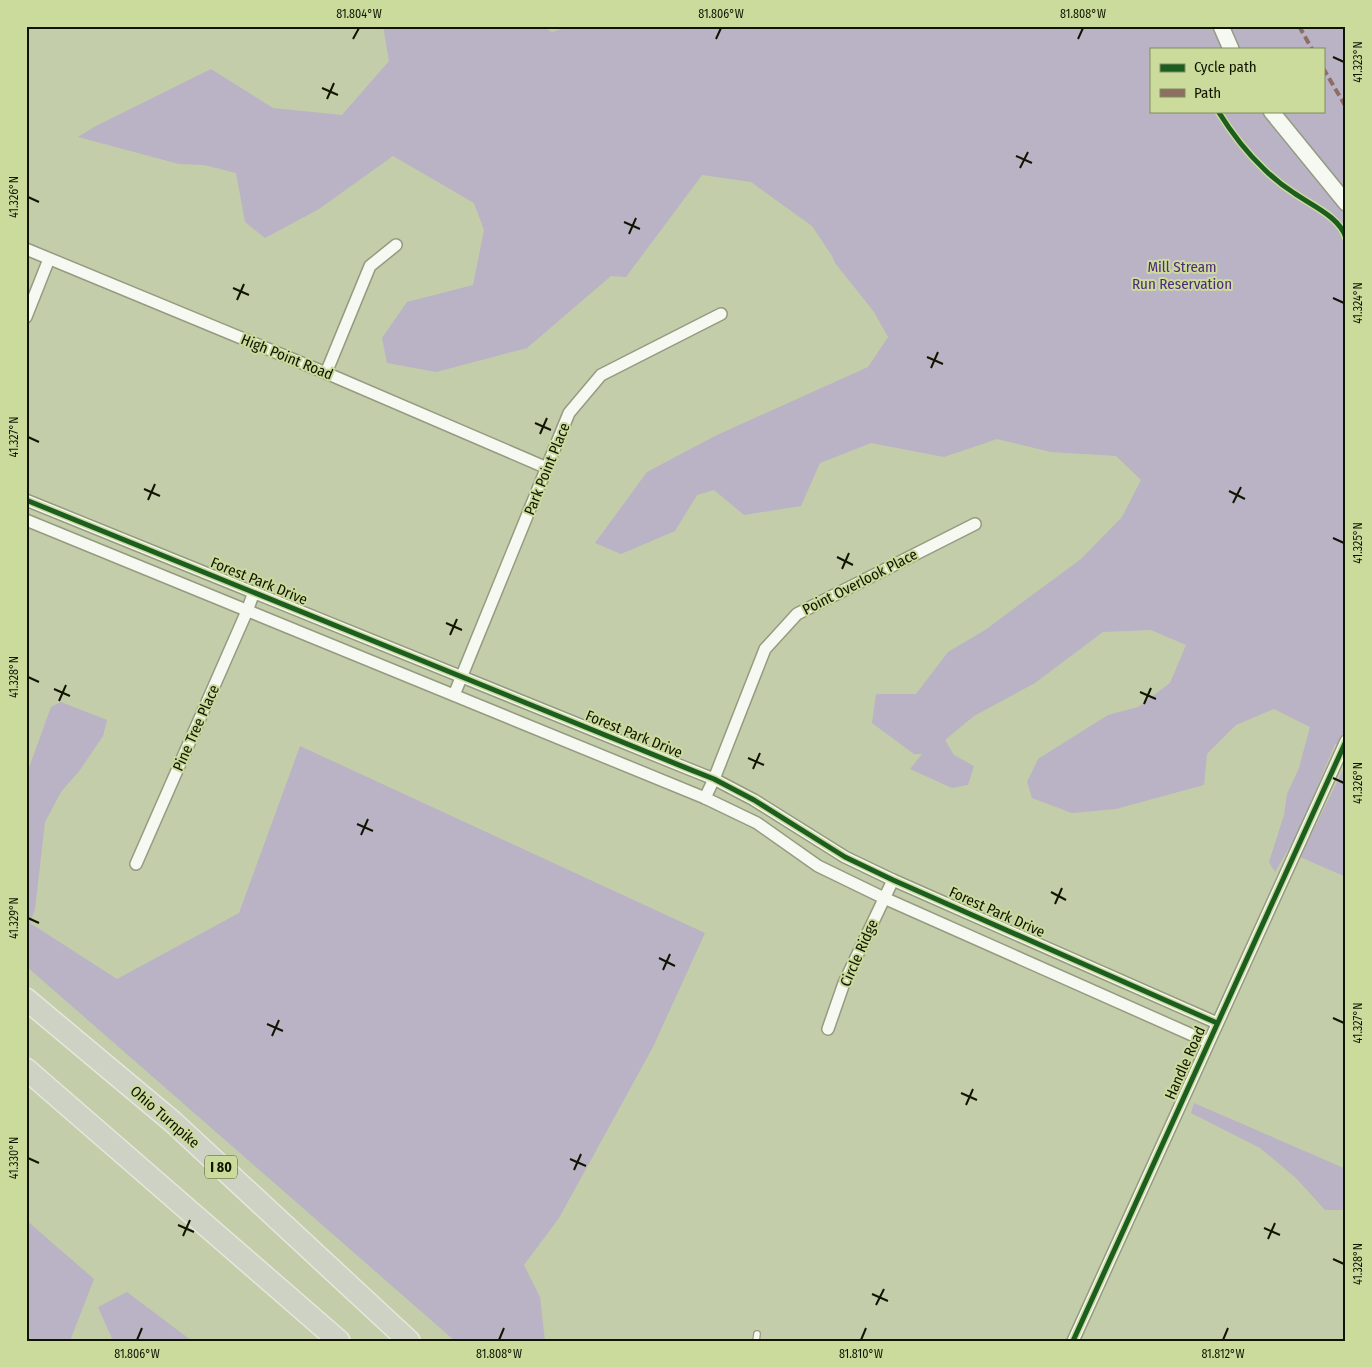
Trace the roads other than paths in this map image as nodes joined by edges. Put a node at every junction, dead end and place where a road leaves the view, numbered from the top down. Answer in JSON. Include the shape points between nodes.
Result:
{"nodes":[{"id":1,"x":1220,"y":26,"type":"edge"},
{"id":2,"x":1231,"y":48,"type":"edge"},
{"id":3,"x":1272,"y":112,"type":"edge"},
{"id":4,"x":1346,"y":203,"type":"edge"},
{"id":5,"x":396,"y":245,"type":"dead end"},
{"id":6,"x":26,"y":249,"type":"edge"},
{"id":7,"x":50,"y":259,"type":"junction"},
{"id":8,"x":721,"y":314,"type":"dead end"},
{"id":9,"x":26,"y":317,"type":"edge"},
{"id":10,"x":326,"y":373,"type":"junction"},
{"id":11,"x":547,"y":468,"type":"junction"},
{"id":12,"x":26,"y":500,"type":"edge"},
{"id":13,"x":26,"y":520,"type":"edge"},
{"id":14,"x":975,"y":524,"type":"dead end"},
{"id":15,"x":254,"y":592,"type":"junction"},
{"id":16,"x":248,"y":611,"type":"junction"},
{"id":17,"x":461,"y":678,"type":"junction"},
{"id":18,"x":454,"y":695,"type":"junction"},
{"id":19,"x":1346,"y":741,"type":"edge"},
{"id":20,"x":714,"y":779,"type":"junction"},
{"id":21,"x":705,"y":798,"type":"junction"},
{"id":22,"x":136,"y":864,"type":"dead end"},
{"id":23,"x":892,"y":880,"type":"junction"},
{"id":24,"x":884,"y":898,"type":"junction"},
{"id":25,"x":26,"y":999,"type":"edge"},
{"id":26,"x":1217,"y":1023,"type":"junction"},
{"id":27,"x":828,"y":1029,"type":"dead end"},
{"id":28,"x":1208,"y":1042,"type":"junction"},
{"id":29,"x":26,"y":1069,"type":"edge"},
{"id":30,"x":757,"y":1334,"type":"dead end"},
{"id":31,"x":339,"y":1341,"type":"edge"},
{"id":32,"x":409,"y":1341,"type":"edge"},
{"id":33,"x":756,"y":1341,"type":"edge"},
{"id":34,"x":1072,"y":1341,"type":"edge"}],
"edges":[{"from":1,"to":2,"type":"street"},
{"from":3,"to":4,"type":"street"},
{"from":5,"to":10,"type":"street","via":[[370,266]]},
{"from":6,"to":7,"type":"street","name":"High Point Road"},
{"from":7,"to":9,"type":"street"},
{"from":7,"to":10,"type":"street","name":"High Point Road"},
{"from":8,"to":11,"type":"street","name":"Park Point Place","via":[[602,375],[569,413]]},
{"from":10,"to":11,"type":"street","name":"High Point Road"},
{"from":11,"to":17,"type":"street","name":"Park Point Place"},
{"from":12,"to":15,"type":"street","name":"Forest Park Drive"},
{"from":13,"to":16,"type":"street"},
{"from":14,"to":20,"type":"street","name":"Point Overlook Place","via":[[797,614],[766,649]]},
{"from":15,"to":16,"type":"street","name":"Pine Tree Place"},
{"from":15,"to":17,"type":"street","name":"Forest Park Drive"},
{"from":16,"to":18,"type":"street"},
{"from":16,"to":22,"type":"street","name":"Pine Tree Place"},
{"from":17,"to":18,"type":"street","name":"Park Point Place"},
{"from":17,"to":20,"type":"street","name":"Forest Park Drive"},
{"from":18,"to":21,"type":"street"},
{"from":19,"to":26,"type":"street","name":"Handle Road"},
{"from":20,"to":21,"type":"street","name":"Point Overlook Place"},
{"from":20,"to":23,"type":"street","name":"Forest Park Drive","via":[[754,800],[844,857]]},
{"from":21,"to":24,"type":"street","via":[[756,823],[818,866]]},
{"from":23,"to":24,"type":"street","name":"Circle Ridge"},
{"from":23,"to":26,"type":"street","name":"Forest Park Drive"},
{"from":24,"to":27,"type":"street","name":"Circle Ridge","via":[[844,984]]},
{"from":24,"to":28,"type":"street"},
{"from":25,"to":32,"type":"highway","name":"Ohio Turnpike","number":"I 80","via":[[173,1122]]},
{"from":26,"to":28,"type":"street","name":"Handle Road"},
{"from":28,"to":34,"type":"street","name":"Handle Road"},
{"from":29,"to":31,"type":"highway"},
{"from":30,"to":33,"type":"lane"}]}
